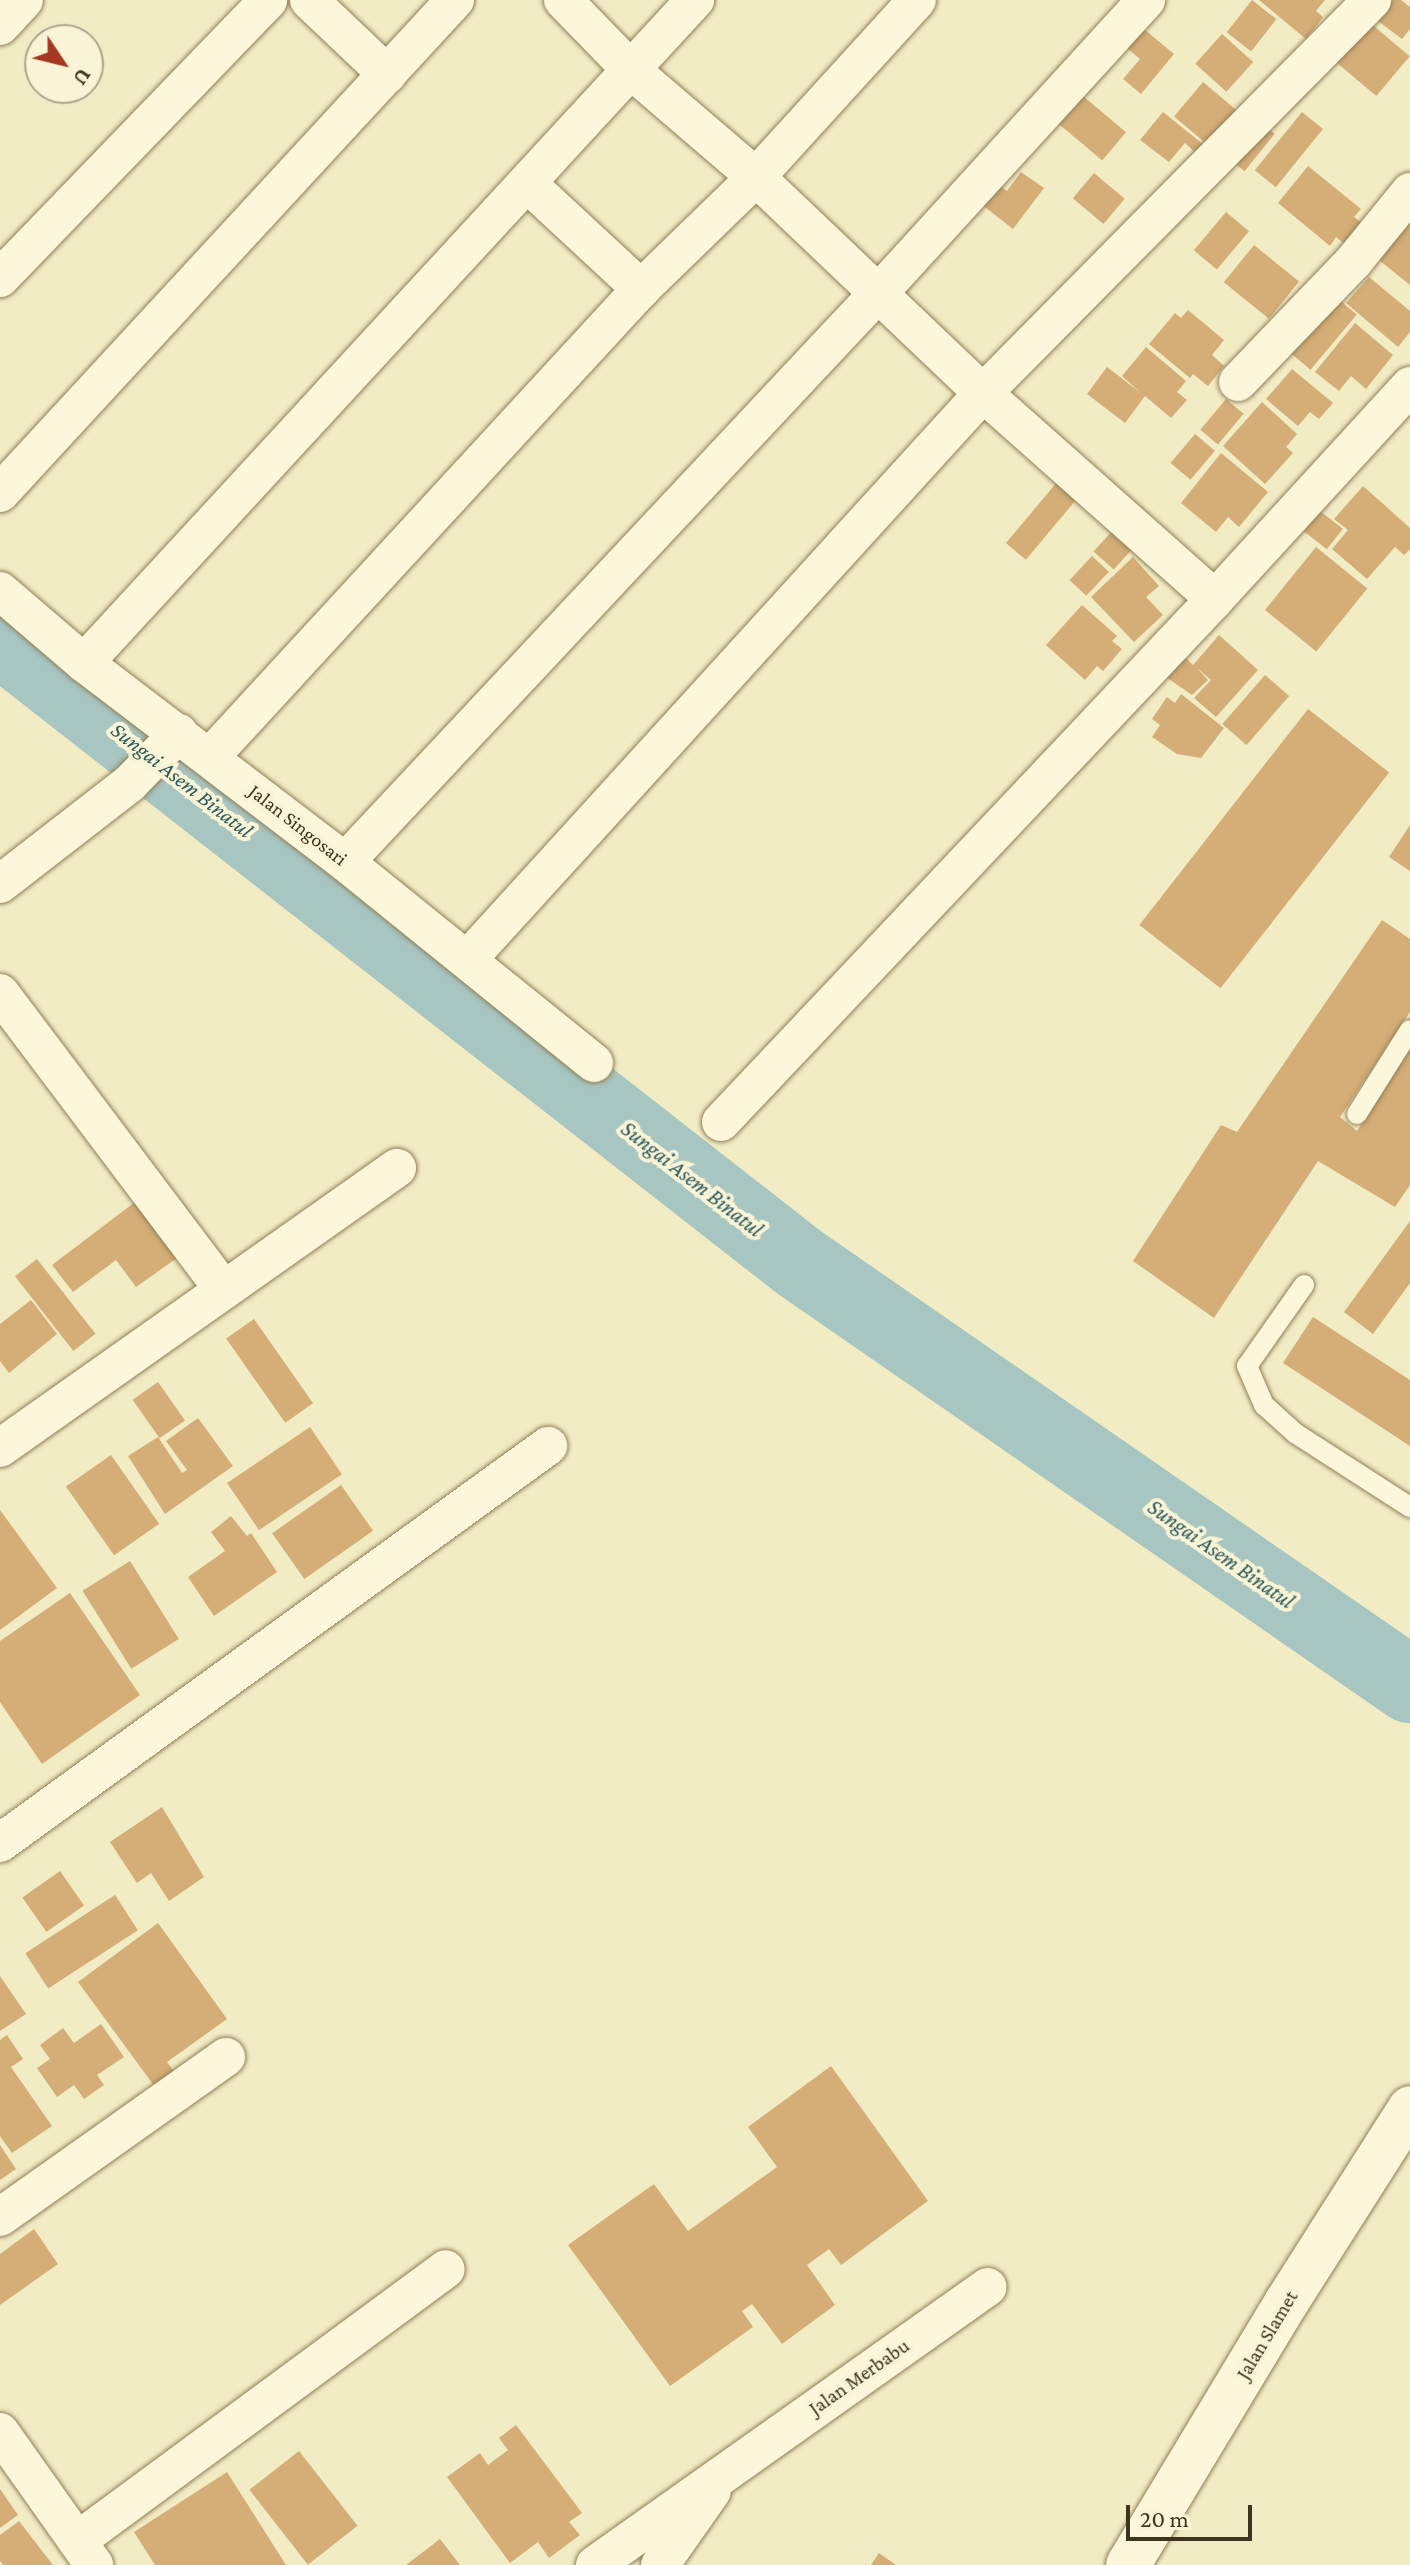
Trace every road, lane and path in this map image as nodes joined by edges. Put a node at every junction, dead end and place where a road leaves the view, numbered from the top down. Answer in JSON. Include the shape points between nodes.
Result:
{"nodes":[{"id":1,"x":24,"y":0,"type":"edge"},
{"id":2,"x":268,"y":0,"type":"edge"},
{"id":3,"x":309,"y":0,"type":"edge"},
{"id":4,"x":455,"y":0,"type":"edge"},
{"id":5,"x":563,"y":0,"type":"edge"},
{"id":6,"x":695,"y":0,"type":"edge"},
{"id":7,"x":917,"y":0,"type":"edge"},
{"id":8,"x":1146,"y":0,"type":"edge"},
{"id":9,"x":1372,"y":0,"type":"edge"},
{"id":10,"x":0,"y":26,"type":"edge"},
{"id":11,"x":631,"y":70,"type":"junction"},
{"id":12,"x":387,"y":74,"type":"junction"},
{"id":13,"x":756,"y":177,"type":"junction"},
{"id":14,"x":527,"y":183,"type":"junction"},
{"id":15,"x":1410,"y":192,"type":"edge"},
{"id":16,"x":0,"y":278,"type":"edge"},
{"id":17,"x":641,"y":289,"type":"junction"},
{"id":18,"x":878,"y":293,"type":"junction"},
{"id":19,"x":1238,"y":382,"type":"dead end"},
{"id":20,"x":1410,"y":386,"type":"edge"},
{"id":21,"x":983,"y":393,"type":"junction"},
{"id":22,"x":0,"y":493,"type":"edge"},
{"id":23,"x":0,"y":591,"type":"edge"},
{"id":24,"x":1215,"y":599,"type":"junction"},
{"id":25,"x":84,"y":663,"type":"junction"},
{"id":26,"x":170,"y":743,"type":"junction"},
{"id":27,"x":210,"y":757,"type":"junction"},
{"id":28,"x":345,"y":862,"type":"junction"},
{"id":29,"x":0,"y":884,"type":"edge"},
{"id":30,"x":468,"y":959,"type":"junction"},
{"id":31,"x":0,"y":993,"type":"edge"},
{"id":32,"x":1410,"y":1030,"type":"edge"},
{"id":33,"x":594,"y":1063,"type":"dead end"},
{"id":34,"x":1357,"y":1114,"type":"dead end"},
{"id":35,"x":721,"y":1122,"type":"dead end"},
{"id":36,"x":397,"y":1168,"type":"dead end"},
{"id":37,"x":1304,"y":1285,"type":"dead end"},
{"id":38,"x":224,"y":1290,"type":"junction"},
{"id":39,"x":548,"y":1446,"type":"dead end"},
{"id":40,"x":0,"y":1448,"type":"edge"},
{"id":41,"x":1410,"y":1507,"type":"edge"},
{"id":42,"x":0,"y":1843,"type":"edge"},
{"id":43,"x":226,"y":2057,"type":"dead end"},
{"id":44,"x":1410,"y":2108,"type":"edge"},
{"id":45,"x":0,"y":2217,"type":"edge"},
{"id":46,"x":446,"y":2269,"type":"dead end"},
{"id":47,"x":987,"y":2287,"type":"dead end"},
{"id":48,"x":0,"y":2432,"type":"edge"},
{"id":49,"x":730,"y":2466,"type":"junction"},
{"id":50,"x":86,"y":2553,"type":"edge"},
{"id":51,"x":595,"y":2565,"type":"edge"},
{"id":52,"x":660,"y":2565,"type":"edge"},
{"id":53,"x":1128,"y":2565,"type":"edge"}],
"edges":[{"from":1,"to":10,"type":"street"},
{"from":2,"to":16,"type":"street"},
{"from":3,"to":12,"type":"street"},
{"from":4,"to":12,"type":"street"},
{"from":5,"to":11,"type":"street"},
{"from":6,"to":11,"type":"street"},
{"from":7,"to":13,"type":"street"},
{"from":8,"to":18,"type":"street"},
{"from":9,"to":21,"type":"street"},
{"from":11,"to":13,"type":"street"},
{"from":11,"to":14,"type":"street"},
{"from":12,"to":22,"type":"street"},
{"from":13,"to":17,"type":"street"},
{"from":13,"to":18,"type":"street"},
{"from":14,"to":17,"type":"street"},
{"from":14,"to":25,"type":"street"},
{"from":15,"to":19,"type":"street","via":[[1354,261]]},
{"from":17,"to":27,"type":"street"},
{"from":18,"to":21,"type":"street"},
{"from":18,"to":28,"type":"street"},
{"from":20,"to":24,"type":"street"},
{"from":21,"to":24,"type":"street"},
{"from":21,"to":30,"type":"street"},
{"from":23,"to":25,"type":"street","name":"Jalan Singosari"},
{"from":24,"to":35,"type":"street"},
{"from":25,"to":26,"type":"street","name":"Jalan Singosari"},
{"from":26,"to":27,"type":"street","name":"Jalan Singosari"},
{"from":26,"to":29,"type":"street","via":[[130,783]]},
{"from":27,"to":28,"type":"street","name":"Jalan Singosari"},
{"from":28,"to":30,"type":"street","name":"Jalan Singosari"},
{"from":30,"to":33,"type":"street","name":"Jalan Singosari"},
{"from":31,"to":38,"type":"street"},
{"from":32,"to":34,"type":"lane"},
{"from":36,"to":38,"type":"street"},
{"from":37,"to":41,"type":"lane","via":[[1247,1366],[1264,1405],[1295,1433]]},
{"from":38,"to":40,"type":"street"},
{"from":39,"to":42,"type":"street"},
{"from":43,"to":45,"type":"street"},
{"from":44,"to":53,"type":"street","name":"Jalan Slamet"},
{"from":46,"to":50,"type":"street"},
{"from":47,"to":49,"type":"street","name":"Jalan Merbabu"},
{"from":48,"to":50,"type":"street"},
{"from":49,"to":51,"type":"street","name":"Jalan Merbabu"},
{"from":49,"to":52,"type":"street","name":"Jalan Merbabu"}]}
